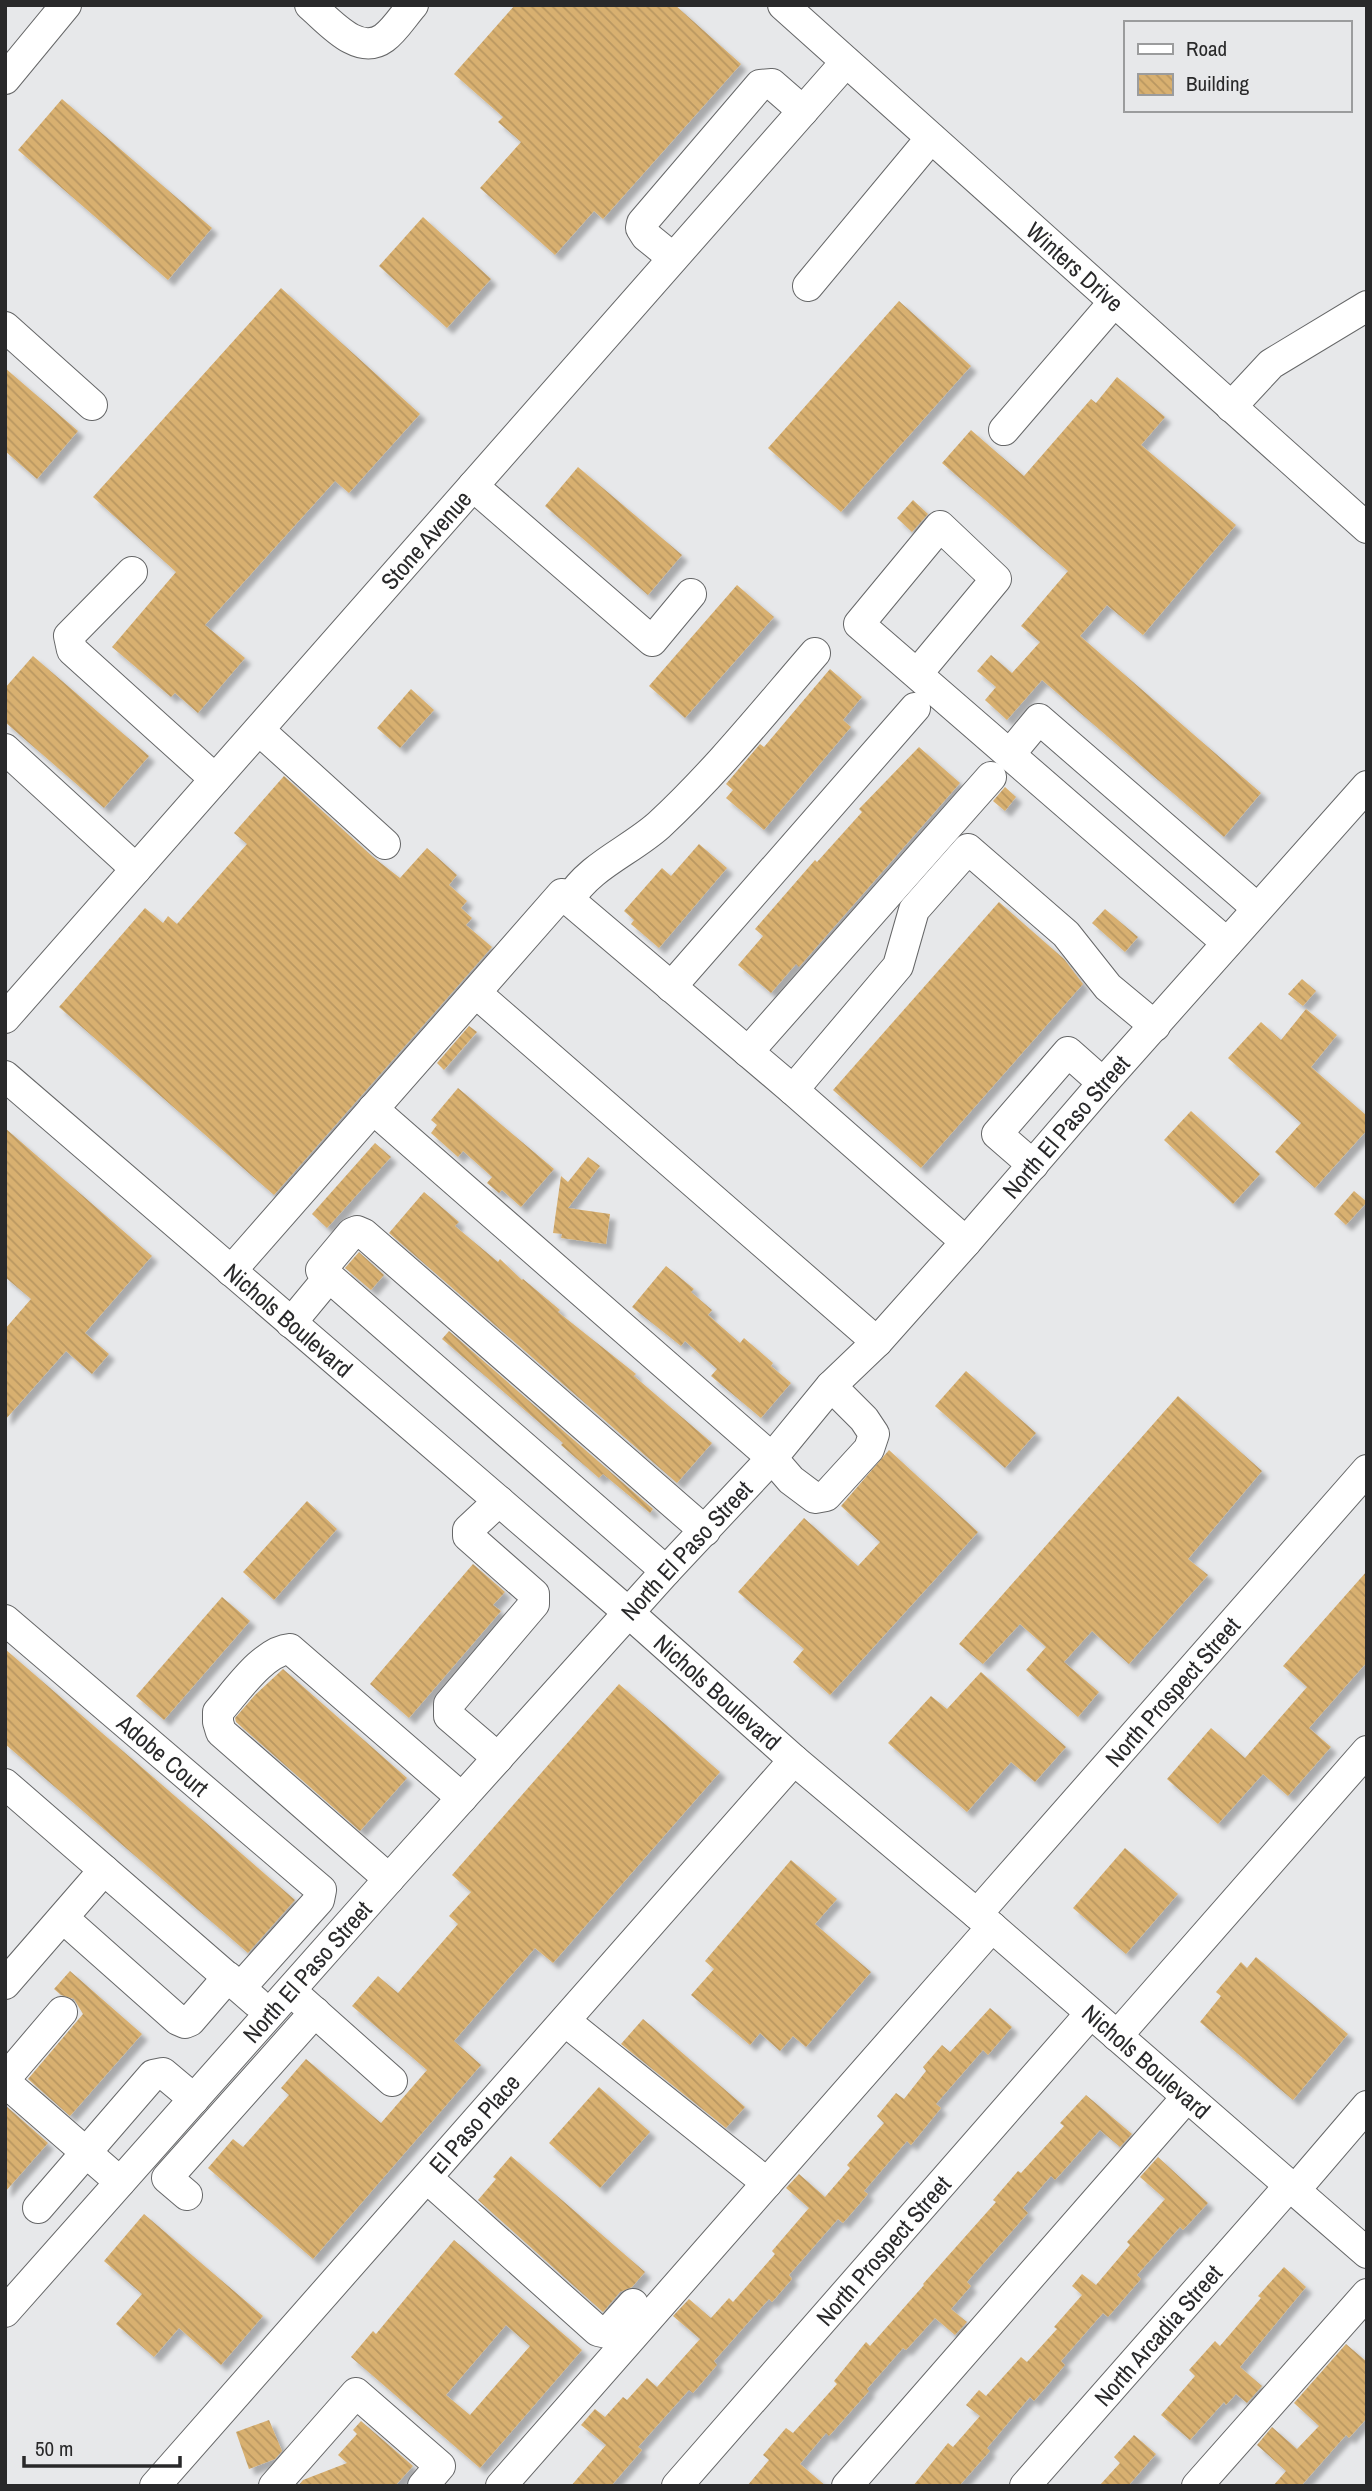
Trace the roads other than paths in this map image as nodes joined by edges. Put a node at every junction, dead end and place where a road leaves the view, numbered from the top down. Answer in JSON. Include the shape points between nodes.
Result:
{"nodes":[{"id":1,"x":65,"y":5,"type":"edge"},
{"id":2,"x":310,"y":5,"type":"edge"},
{"id":3,"x":413,"y":5,"type":"edge"},
{"id":4,"x":783,"y":5,"type":"edge"},
{"id":5,"x":846,"y":62,"type":"junction"},
{"id":6,"x":5,"y":79,"type":"edge"},
{"id":7,"x":803,"y":111,"type":"junction"},
{"id":8,"x":931,"y":138,"type":"junction"},
{"id":9,"x":673,"y":258,"type":"junction"},
{"id":10,"x":808,"y":286,"type":"dead end"},
{"id":11,"x":1114,"y":302,"type":"junction"},
{"id":12,"x":1367,"y":306,"type":"edge"},
{"id":13,"x":5,"y":327,"type":"edge"},
{"id":14,"x":92,"y":405,"type":"dead end"},
{"id":15,"x":1231,"y":407,"type":"junction"},
{"id":16,"x":1004,"y":430,"type":"dead end"},
{"id":17,"x":473,"y":486,"type":"junction"},
{"id":18,"x":1367,"y":528,"type":"edge"},
{"id":19,"x":132,"y":572,"type":"dead end"},
{"id":20,"x":691,"y":594,"type":"dead end"},
{"id":21,"x":815,"y":653,"type":"dead end"},
{"id":22,"x":917,"y":674,"type":"junction"},
{"id":23,"x":915,"y":708,"type":"dead end"},
{"id":24,"x":259,"y":730,"type":"junction"},
{"id":25,"x":5,"y":749,"type":"edge"},
{"id":26,"x":1010,"y":754,"type":"junction"},
{"id":27,"x":991,"y":777,"type":"dead end"},
{"id":28,"x":215,"y":779,"type":"junction"},
{"id":29,"x":1367,"y":786,"type":"edge"},
{"id":30,"x":385,"y":844,"type":"dead end"},
{"id":31,"x":136,"y":869,"type":"junction"},
{"id":32,"x":569,"y":900,"type":"junction"},
{"id":33,"x":1257,"y":908,"type":"junction"},
{"id":34,"x":1227,"y":943,"type":"junction"},
{"id":35,"x":671,"y":986,"type":"junction"},
{"id":36,"x":476,"y":993,"type":"junction"},
{"id":37,"x":5,"y":1018,"type":"edge"},
{"id":38,"x":1155,"y":1026,"type":"junction"},
{"id":39,"x":748,"y":1052,"type":"junction"},
{"id":40,"x":5,"y":1076,"type":"edge"},
{"id":41,"x":1103,"y":1083,"type":"junction"},
{"id":42,"x":793,"y":1090,"type":"junction"},
{"id":43,"x":373,"y":1109,"type":"junction"},
{"id":44,"x":1033,"y":1166,"type":"junction"},
{"id":45,"x":966,"y":1242,"type":"junction"},
{"id":46,"x":231,"y":1271,"type":"junction"},
{"id":47,"x":329,"y":1276,"type":"junction"},
{"id":48,"x":291,"y":1322,"type":"junction"},
{"id":49,"x":877,"y":1342,"type":"junction"},
{"id":50,"x":831,"y":1386,"type":"junction"},
{"id":51,"x":772,"y":1458,"type":"junction"},
{"id":52,"x":1367,"y":1470,"type":"edge"},
{"id":53,"x":499,"y":1501,"type":"junction"},
{"id":54,"x":705,"y":1531,"type":"junction"},
{"id":55,"x":666,"y":1571,"type":"junction"},
{"id":56,"x":629,"y":1613,"type":"junction"},
{"id":57,"x":5,"y":1620,"type":"edge"},
{"id":58,"x":1367,"y":1751,"type":"edge"},
{"id":59,"x":498,"y":1758,"type":"junction"},
{"id":60,"x":794,"y":1760,"type":"junction"},
{"id":61,"x":5,"y":1784,"type":"edge"},
{"id":62,"x":462,"y":1798,"type":"junction"},
{"id":63,"x":104,"y":1870,"type":"junction"},
{"id":64,"x":389,"y":1880,"type":"junction"},
{"id":65,"x":62,"y":1918,"type":"junction"},
{"id":66,"x":985,"y":1921,"type":"junction"},
{"id":67,"x":235,"y":1982,"type":"junction"},
{"id":68,"x":5,"y":1984,"type":"edge"},
{"id":69,"x":290,"y":1990,"type":"junction"},
{"id":70,"x":62,"y":2012,"type":"dead end"},
{"id":71,"x":315,"y":2012,"type":"junction"},
{"id":72,"x":269,"y":2014,"type":"junction"},
{"id":73,"x":1090,"y":2014,"type":"junction"},
{"id":74,"x":565,"y":2021,"type":"junction"},
{"id":75,"x":1116,"y":2036,"type":"junction"},
{"id":76,"x":5,"y":2080,"type":"edge"},
{"id":77,"x":392,"y":2081,"type":"dead end"},
{"id":78,"x":1187,"y":2097,"type":"junction"},
{"id":79,"x":194,"y":2099,"type":"junction"},
{"id":80,"x":1367,"y":2106,"type":"edge"},
{"id":81,"x":86,"y":2152,"type":"junction"},
{"id":82,"x":141,"y":2158,"type":"junction"},
{"id":83,"x":426,"y":2178,"type":"junction"},
{"id":84,"x":120,"y":2182,"type":"junction"},
{"id":85,"x":767,"y":2183,"type":"junction"},
{"id":86,"x":1292,"y":2187,"type":"junction"},
{"id":87,"x":38,"y":2208,"type":"dead end"},
{"id":88,"x":1367,"y":2253,"type":"edge"},
{"id":89,"x":1367,"y":2294,"type":"edge"},
{"id":90,"x":633,"y":2304,"type":"dead end"},
{"id":91,"x":5,"y":2312,"type":"edge"},
{"id":92,"x":432,"y":2476,"type":"edge"},
{"id":93,"x":155,"y":2486,"type":"edge"},
{"id":94,"x":274,"y":2486,"type":"edge"},
{"id":95,"x":501,"y":2486,"type":"edge"},
{"id":96,"x":677,"y":2486,"type":"edge"},
{"id":97,"x":847,"y":2486,"type":"edge"},
{"id":98,"x":1026,"y":2486,"type":"edge"},
{"id":99,"x":1197,"y":2486,"type":"edge"}],
"edges":[{"from":1,"to":6,"type":"street"},
{"from":2,"to":3,"type":"street","via":[[351,39],[370,44],[384,38]]},
{"from":4,"to":5,"type":"street","name":"Winters Drive"},
{"from":5,"to":7,"type":"street","name":"Stone Avenue"},
{"from":5,"to":8,"type":"street","name":"Winters Drive"},
{"from":7,"to":9,"type":"street","name":"Stone Avenue"},
{"from":7,"to":9,"type":"street","via":[[772,84],[760,85],[642,223],[646,236]]},
{"from":8,"to":10,"type":"street"},
{"from":8,"to":11,"type":"street","name":"Winters Drive"},
{"from":9,"to":17,"type":"street","name":"Stone Avenue"},
{"from":11,"to":15,"type":"street","name":"Winters Drive"},
{"from":11,"to":16,"type":"street"},
{"from":12,"to":15,"type":"street","via":[[1271,364]]},
{"from":13,"to":14,"type":"street"},
{"from":15,"to":18,"type":"street","name":"Winters Drive"},
{"from":17,"to":20,"type":"street","via":[[652,641]]},
{"from":17,"to":24,"type":"street","name":"Stone Avenue"},
{"from":19,"to":28,"type":"street","via":[[69,636],[72,650]]},
{"from":21,"to":32,"type":"street","via":[[717,767],[658,826],[578,884]]},
{"from":22,"to":22,"type":"street","via":[[859,624],[940,526],[996,579]]},
{"from":22,"to":26,"type":"street"},
{"from":23,"to":35,"type":"street"},
{"from":24,"to":28,"type":"street","name":"Stone Avenue"},
{"from":24,"to":30,"type":"street"},
{"from":25,"to":31,"type":"street"},
{"from":26,"to":33,"type":"street","via":[[1039,719]]},
{"from":26,"to":34,"type":"street"},
{"from":27,"to":39,"type":"street"},
{"from":28,"to":31,"type":"street","name":"Stone Avenue"},
{"from":29,"to":33,"type":"street","name":"North El Paso Street"},
{"from":31,"to":37,"type":"street","name":"Stone Avenue"},
{"from":32,"to":35,"type":"street"},
{"from":32,"to":36,"type":"street","via":[[562,894]]},
{"from":33,"to":34,"type":"street","name":"North El Paso Street"},
{"from":34,"to":38,"type":"street","name":"North El Paso Street"},
{"from":35,"to":39,"type":"street"},
{"from":36,"to":43,"type":"street"},
{"from":36,"to":49,"type":"street"},
{"from":38,"to":41,"type":"street","name":"North El Paso Street"},
{"from":38,"to":42,"type":"street","via":[[1108,987],[1066,934],[968,849],[914,910],[898,966]]},
{"from":39,"to":42,"type":"street"},
{"from":40,"to":46,"type":"street","name":"Nichols Boulevard"},
{"from":41,"to":44,"type":"street","name":"North El Paso Street"},
{"from":41,"to":44,"type":"street","via":[[1068,1052],[997,1134]]},
{"from":42,"to":45,"type":"street"},
{"from":43,"to":46,"type":"street"},
{"from":43,"to":51,"type":"street"},
{"from":44,"to":45,"type":"street","name":"North El Paso Street"},
{"from":45,"to":49,"type":"street","name":"North El Paso Street"},
{"from":46,"to":48,"type":"street","name":"Nichols Boulevard"},
{"from":47,"to":48,"type":"street"},
{"from":47,"to":54,"type":"street","via":[[321,1270],[329,1260],[352,1233],[364,1234]]},
{"from":47,"to":55,"type":"street"},
{"from":48,"to":53,"type":"street","name":"Nichols Boulevard"},
{"from":49,"to":50,"type":"street","name":"North El Paso Street"},
{"from":50,"to":51,"type":"street","name":"North El Paso Street"},
{"from":50,"to":51,"type":"street","via":[[874,1434],[869,1449],[826,1496],[815,1498]]},
{"from":51,"to":54,"type":"street","name":"North El Paso Street"},
{"from":52,"to":66,"type":"street","name":"North Prospect Street"},
{"from":53,"to":56,"type":"street","name":"Nichols Boulevard"},
{"from":53,"to":59,"type":"street","via":[[468,1530],[468,1536],[534,1594],[534,1604],[449,1704],[449,1716]]},
{"from":54,"to":55,"type":"street","name":"North El Paso Street"},
{"from":55,"to":56,"type":"street","name":"North El Paso Street"},
{"from":56,"to":59,"type":"street","name":"North El Paso Street"},
{"from":56,"to":60,"type":"street","name":"Nichols Boulevard"},
{"from":57,"to":67,"type":"street","name":"Adobe Court","via":[[321,1890],[318,1900]]},
{"from":58,"to":75,"type":"street"},
{"from":59,"to":62,"type":"street","name":"North El Paso Street"},
{"from":60,"to":66,"type":"street","name":"Nichols Boulevard"},
{"from":60,"to":74,"type":"street","name":"El Paso Place"},
{"from":61,"to":63,"type":"street"},
{"from":62,"to":64,"type":"street","name":"North El Paso Street"},
{"from":62,"to":64,"type":"street","via":[[290,1649],[268,1657],[218,1712],[221,1732]]},
{"from":63,"to":65,"type":"street"},
{"from":63,"to":67,"type":"street"},
{"from":64,"to":69,"type":"street","name":"North El Paso Street"},
{"from":65,"to":67,"type":"street","via":[[178,2020],[190,2021]]},
{"from":65,"to":68,"type":"street"},
{"from":66,"to":73,"type":"street","name":"Nichols Boulevard"},
{"from":66,"to":85,"type":"street","name":"North Prospect Street"},
{"from":67,"to":72,"type":"street"},
{"from":69,"to":71,"type":"street"},
{"from":69,"to":72,"type":"street","name":"North El Paso Street"},
{"from":70,"to":76,"type":"street"},
{"from":71,"to":77,"type":"street"},
{"from":71,"to":82,"type":"street","via":[[177,2186]]},
{"from":72,"to":79,"type":"street","name":"North El Paso Street"},
{"from":73,"to":75,"type":"street","name":"Nichols Boulevard"},
{"from":73,"to":96,"type":"street","name":"North Prospect Street"},
{"from":74,"to":83,"type":"street","name":"El Paso Place"},
{"from":74,"to":85,"type":"street"},
{"from":75,"to":78,"type":"street","name":"Nichols Boulevard"},
{"from":76,"to":81,"type":"street"},
{"from":78,"to":86,"type":"street","name":"Nichols Boulevard"},
{"from":78,"to":97,"type":"street"},
{"from":79,"to":81,"type":"street","via":[[163,2073],[153,2075]]},
{"from":79,"to":82,"type":"street","name":"North El Paso Street"},
{"from":80,"to":86,"type":"street","name":"North Arcadia Street"},
{"from":81,"to":84,"type":"street"},
{"from":81,"to":87,"type":"street"},
{"from":82,"to":84,"type":"street","name":"North El Paso Street"},
{"from":83,"to":90,"type":"street","via":[[598,2331],[607,2333]]},
{"from":83,"to":93,"type":"street","name":"El Paso Place"},
{"from":84,"to":91,"type":"street","name":"North El Paso Street"},
{"from":85,"to":95,"type":"street","name":"North Prospect Street"},
{"from":86,"to":88,"type":"street","name":"Nichols Boulevard"},
{"from":86,"to":98,"type":"street","name":"North Arcadia Street"},
{"from":89,"to":99,"type":"street"},
{"from":92,"to":94,"type":"street","via":[[356,2393]]}]}
